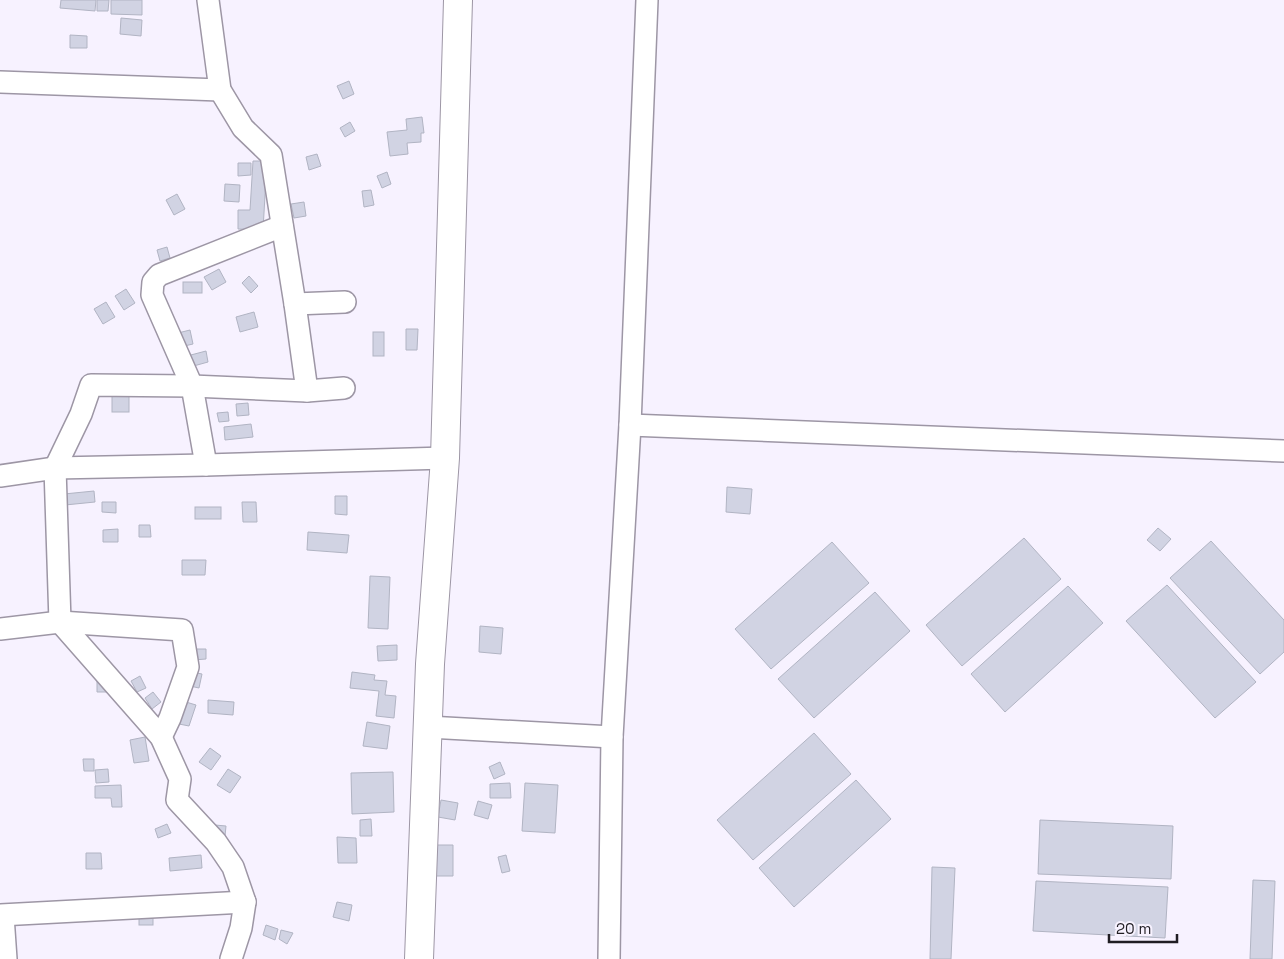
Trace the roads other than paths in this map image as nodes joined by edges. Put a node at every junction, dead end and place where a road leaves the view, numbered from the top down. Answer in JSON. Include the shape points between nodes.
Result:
{"nodes":[{"id":1,"x":208,"y":0,"type":"edge"},
{"id":2,"x":458,"y":0,"type":"edge"},
{"id":3,"x":646,"y":0,"type":"edge"},
{"id":4,"x":0,"y":82,"type":"edge"},
{"id":5,"x":220,"y":90,"type":"junction"},
{"id":6,"x":282,"y":226,"type":"junction"},
{"id":7,"x":346,"y":302,"type":"dead end"},
{"id":8,"x":295,"y":304,"type":"junction"},
{"id":9,"x":192,"y":386,"type":"junction"},
{"id":10,"x":344,"y":388,"type":"dead end"},
{"id":11,"x":307,"y":391,"type":"junction"},
{"id":12,"x":630,"y":425,"type":"junction"},
{"id":13,"x":1284,"y":451,"type":"edge"},
{"id":14,"x":445,"y":458,"type":"junction"},
{"id":15,"x":206,"y":466,"type":"junction"},
{"id":16,"x":55,"y":468,"type":"junction"},
{"id":17,"x":0,"y":476,"type":"edge"},
{"id":18,"x":60,"y":622,"type":"junction"},
{"id":19,"x":0,"y":629,"type":"edge"},
{"id":20,"x":428,"y":727,"type":"junction"},
{"id":21,"x":161,"y":737,"type":"junction"},
{"id":22,"x":612,"y":738,"type":"junction"},
{"id":23,"x":245,"y":902,"type":"junction"},
{"id":24,"x":1,"y":916,"type":"edge"},
{"id":25,"x":6,"y":959,"type":"edge"},
{"id":26,"x":231,"y":959,"type":"edge"},
{"id":27,"x":419,"y":959,"type":"edge"},
{"id":28,"x":609,"y":959,"type":"edge"}],
"edges":[{"from":1,"to":5,"type":"street"},
{"from":2,"to":14,"type":"street"},
{"from":3,"to":12,"type":"street"},
{"from":4,"to":5,"type":"street"},
{"from":5,"to":6,"type":"street","via":[[243,128],[271,155]]},
{"from":6,"to":8,"type":"street"},
{"from":6,"to":9,"type":"street","via":[[159,275],[153,282],[152,295]]},
{"from":7,"to":8,"type":"street"},
{"from":8,"to":11,"type":"street"},
{"from":9,"to":11,"type":"street"},
{"from":9,"to":15,"type":"street"},
{"from":9,"to":16,"type":"street","via":[[91,385],[82,414]]},
{"from":10,"to":11,"type":"street"},
{"from":12,"to":13,"type":"street"},
{"from":12,"to":22,"type":"street"},
{"from":14,"to":15,"type":"street"},
{"from":14,"to":20,"type":"street"},
{"from":15,"to":16,"type":"street"},
{"from":16,"to":17,"type":"street"},
{"from":16,"to":18,"type":"street"},
{"from":18,"to":19,"type":"street"},
{"from":18,"to":21,"type":"street"},
{"from":18,"to":21,"type":"street","via":[[182,630],[188,667]]},
{"from":20,"to":22,"type":"street"},
{"from":20,"to":27,"type":"street"},
{"from":21,"to":23,"type":"street","via":[[180,779],[177,800],[216,842],[233,867]]},
{"from":22,"to":28,"type":"street"},
{"from":23,"to":24,"type":"street"},
{"from":23,"to":26,"type":"street","via":[[242,928]]},
{"from":24,"to":25,"type":"street"}]}
